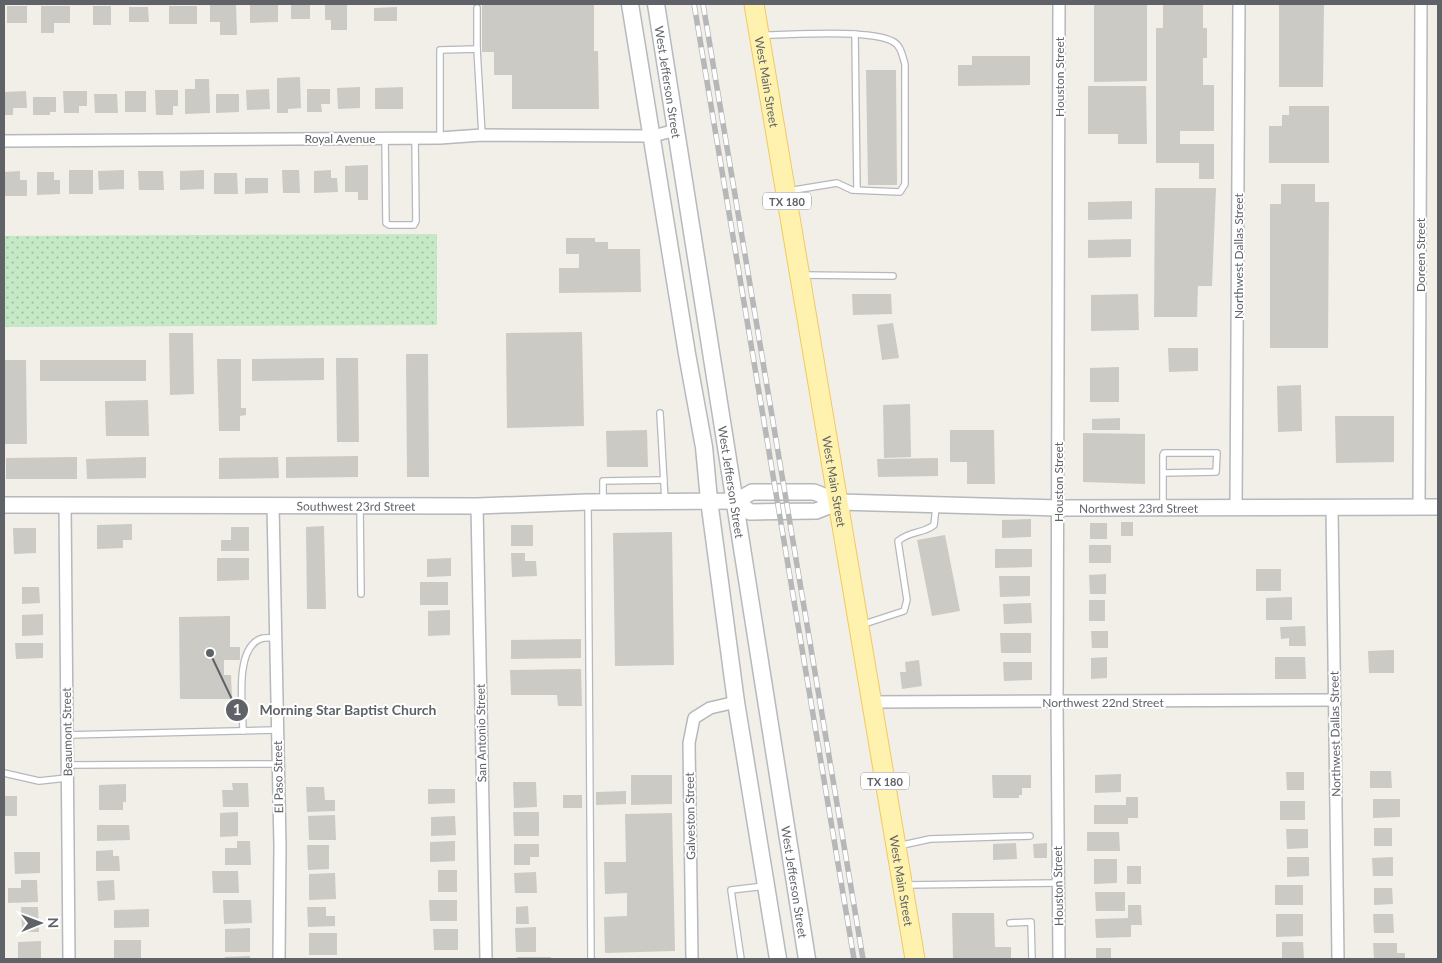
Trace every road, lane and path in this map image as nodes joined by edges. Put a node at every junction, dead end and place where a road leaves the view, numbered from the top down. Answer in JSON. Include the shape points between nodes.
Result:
{"nodes":[{"id":1,"x":630,"y":4,"type":"edge"},
{"id":2,"x":656,"y":4,"type":"edge"},
{"id":3,"x":754,"y":4,"type":"edge"},
{"id":4,"x":1059,"y":4,"type":"edge"},
{"id":5,"x":1239,"y":4,"type":"edge"},
{"id":6,"x":1421,"y":4,"type":"edge"},
{"id":7,"x":477,"y":8,"type":"dead end"},
{"id":8,"x":855,"y":34,"type":"junction"},
{"id":9,"x":759,"y":35,"type":"junction"},
{"id":10,"x":477,"y":48,"type":"junction"},
{"id":11,"x":676,"y":130,"type":"junction"},
{"id":12,"x":482,"y":135,"type":"junction"},
{"id":13,"x":653,"y":136,"type":"junction"},
{"id":14,"x":385,"y":138,"type":"junction"},
{"id":15,"x":415,"y":138,"type":"junction"},
{"id":16,"x":440,"y":138,"type":"junction"},
{"id":17,"x":4,"y":141,"type":"edge"},
{"id":18,"x":858,"y":190,"type":"junction"},
{"id":19,"x":786,"y":192,"type":"junction"},
{"id":20,"x":800,"y":276,"type":"junction"},
{"id":21,"x":893,"y":276,"type":"dead end"},
{"id":22,"x":704,"y":307,"type":"junction"},
{"id":23,"x":680,"y":312,"type":"junction"},
{"id":24,"x":660,"y":413,"type":"dead end"},
{"id":25,"x":1163,"y":473,"type":"junction"},
{"id":26,"x":664,"y":480,"type":"junction"},
{"id":27,"x":709,"y":500,"type":"junction"},
{"id":28,"x":665,"y":501,"type":"junction"},
{"id":29,"x":736,"y":501,"type":"junction"},
{"id":30,"x":588,"y":502,"type":"junction"},
{"id":31,"x":603,"y":502,"type":"junction"},
{"id":32,"x":839,"y":502,"type":"junction"},
{"id":33,"x":4,"y":504,"type":"edge"},
{"id":34,"x":65,"y":504,"type":"junction"},
{"id":35,"x":273,"y":505,"type":"junction"},
{"id":36,"x":360,"y":505,"type":"junction"},
{"id":37,"x":936,"y":505,"type":"junction"},
{"id":38,"x":477,"y":506,"type":"junction"},
{"id":39,"x":1419,"y":507,"type":"junction"},
{"id":40,"x":1438,"y":507,"type":"edge"},
{"id":41,"x":1058,"y":508,"type":"junction"},
{"id":42,"x":1162,"y":508,"type":"junction"},
{"id":43,"x":1236,"y":508,"type":"junction"},
{"id":44,"x":1332,"y":508,"type":"junction"},
{"id":45,"x":361,"y":594,"type":"dead end"},
{"id":46,"x":859,"y":626,"type":"junction"},
{"id":47,"x":276,"y":638,"type":"junction"},
{"id":48,"x":1334,"y":700,"type":"junction"},
{"id":49,"x":736,"y":702,"type":"junction"},
{"id":50,"x":872,"y":702,"type":"junction"},
{"id":51,"x":1057,"y":702,"type":"junction"},
{"id":52,"x":277,"y":730,"type":"junction"},
{"id":53,"x":244,"y":731,"type":"junction"},
{"id":54,"x":66,"y":734,"type":"junction"},
{"id":55,"x":278,"y":764,"type":"junction"},
{"id":56,"x":67,"y":765,"type":"junction"},
{"id":57,"x":4,"y":773,"type":"edge"},
{"id":58,"x":67,"y":778,"type":"junction"},
{"id":59,"x":1030,"y":836,"type":"dead end"},
{"id":60,"x":896,"y":846,"type":"junction"},
{"id":61,"x":1058,"y":883,"type":"junction"},
{"id":62,"x":767,"y":885,"type":"junction"},
{"id":63,"x":902,"y":885,"type":"junction"},
{"id":64,"x":1010,"y":923,"type":"dead end"},
{"id":65,"x":70,"y":959,"type":"edge"},
{"id":66,"x":279,"y":959,"type":"edge"},
{"id":67,"x":486,"y":959,"type":"edge"},
{"id":68,"x":591,"y":959,"type":"edge"},
{"id":69,"x":692,"y":959,"type":"edge"},
{"id":70,"x":741,"y":959,"type":"edge"},
{"id":71,"x":778,"y":959,"type":"edge"},
{"id":72,"x":807,"y":959,"type":"edge"},
{"id":73,"x":915,"y":959,"type":"edge"},
{"id":74,"x":1032,"y":959,"type":"edge"},
{"id":75,"x":1060,"y":959,"type":"edge"},
{"id":76,"x":1338,"y":959,"type":"edge"}],
"edges":[{"from":1,"to":13,"type":"main road","name":"West Jefferson Street"},
{"from":2,"to":11,"type":"main road","name":"West Jefferson Street"},
{"from":3,"to":9,"type":"main road","name":"West Main Street","number":"TX 180"},
{"from":4,"to":41,"type":"street","name":"Houston Street"},
{"from":5,"to":43,"type":"street","name":"Northwest Dallas Street"},
{"from":6,"to":39,"type":"street","name":"Doreen Street"},
{"from":7,"to":10,"type":"lane"},
{"from":8,"to":9,"type":"lane"},
{"from":8,"to":18,"type":"lane"},
{"from":8,"to":18,"type":"lane","via":[[892,41],[901,50],[905,64],[905,184],[900,192]]},
{"from":9,"to":19,"type":"main road","name":"West Main Street","number":"TX 180"},
{"from":10,"to":12,"type":"lane"},
{"from":10,"to":16,"type":"lane","via":[[440,50]]},
{"from":11,"to":13,"type":"street","name":"Royal Avenue"},
{"from":11,"to":22,"type":"main road","name":"West Jefferson Street"},
{"from":12,"to":13,"type":"street","name":"Royal Avenue"},
{"from":12,"to":16,"type":"street","name":"Royal Avenue"},
{"from":13,"to":23,"type":"main road","name":"West Jefferson Street"},
{"from":14,"to":15,"type":"street","name":"Royal Avenue"},
{"from":14,"to":15,"type":"lane","via":[[386,223],[390,225],[414,224],[416,221]]},
{"from":14,"to":17,"type":"street","name":"Royal Avenue"},
{"from":15,"to":16,"type":"street","name":"Royal Avenue"},
{"from":18,"to":19,"type":"lane","via":[[837,182]]},
{"from":19,"to":20,"type":"main road","name":"West Main Street","number":"TX 180"},
{"from":20,"to":21,"type":"lane"},
{"from":20,"to":32,"type":"main road","name":"West Main Street","number":"TX 180"},
{"from":22,"to":23,"type":"main road"},
{"from":22,"to":29,"type":"main road","name":"West Jefferson Street"},
{"from":23,"to":27,"type":"main road","name":"West Jefferson Street","via":[[704,447]]},
{"from":24,"to":26,"type":"lane"},
{"from":25,"to":25,"type":"lane","via":[[1166,451],[1217,453],[1216,472]]},
{"from":25,"to":42,"type":"lane"},
{"from":26,"to":28,"type":"lane"},
{"from":26,"to":31,"type":"lane","via":[[603,481]]},
{"from":27,"to":28,"type":"street","name":"Southwest 23rd Street"},
{"from":27,"to":29,"type":"street","name":"Northwest 23rd Street"},
{"from":27,"to":49,"type":"main road","name":"West Jefferson Street"},
{"from":28,"to":31,"type":"street","name":"Southwest 23rd Street"},
{"from":29,"to":32,"type":"street","name":"Northwest 23rd Street","via":[[752,492],[814,492]]},
{"from":29,"to":72,"type":"main road","name":"West Jefferson Street"},
{"from":30,"to":31,"type":"street","name":"Southwest 23rd Street"},
{"from":30,"to":38,"type":"street","name":"Southwest 23rd Street"},
{"from":30,"to":68,"type":"lane"},
{"from":32,"to":37,"type":"street","name":"Northwest 23rd Street"},
{"from":32,"to":46,"type":"main road","name":"West Main Street","number":"TX 180"},
{"from":33,"to":34,"type":"street","name":"Southwest 23rd Street"},
{"from":34,"to":35,"type":"street","name":"Southwest 23rd Street"},
{"from":34,"to":54,"type":"street","name":"Beaumont Street"},
{"from":35,"to":36,"type":"street","name":"Southwest 23rd Street"},
{"from":35,"to":47,"type":"street","name":"El Paso Street"},
{"from":36,"to":38,"type":"street","name":"Southwest 23rd Street"},
{"from":36,"to":45,"type":"lane"},
{"from":37,"to":41,"type":"street","name":"Northwest 23rd Street"},
{"from":37,"to":46,"type":"lane","via":[[934,525],[928,530],[908,533],[898,542],[907,600],[904,611]]},
{"from":38,"to":67,"type":"street","name":"San Antonio Street"},
{"from":39,"to":40,"type":"street","name":"Northwest 23rd Street"},
{"from":39,"to":44,"type":"street","name":"Northwest 23rd Street"},
{"from":41,"to":42,"type":"street","name":"Northwest 23rd Street"},
{"from":41,"to":51,"type":"street","name":"Houston Street"},
{"from":42,"to":43,"type":"street","name":"Northwest 23rd Street"},
{"from":43,"to":44,"type":"street","name":"Northwest 23rd Street"},
{"from":44,"to":48,"type":"street","name":"Northwest Dallas Street"},
{"from":46,"to":50,"type":"main road","name":"West Main Street","number":"TX 180"},
{"from":47,"to":52,"type":"street","name":"El Paso Street"},
{"from":47,"to":53,"type":"lane","via":[[256,641],[244,658]]},
{"from":48,"to":51,"type":"street","name":"Northwest 22nd Street"},
{"from":48,"to":76,"type":"street","name":"Northwest Dallas Street"},
{"from":49,"to":62,"type":"main road","name":"West Jefferson Street"},
{"from":49,"to":69,"type":"street","name":"Galveston Street","via":[[710,708],[694,718],[689,742]]},
{"from":50,"to":51,"type":"street","name":"Northwest 22nd Street"},
{"from":50,"to":60,"type":"main road","name":"West Main Street","number":"TX 180"},
{"from":51,"to":61,"type":"street","name":"Houston Street"},
{"from":52,"to":53,"type":"lane"},
{"from":52,"to":55,"type":"street","name":"El Paso Street"},
{"from":53,"to":54,"type":"lane"},
{"from":54,"to":56,"type":"street","name":"Beaumont Street"},
{"from":55,"to":56,"type":"lane"},
{"from":55,"to":66,"type":"street","name":"El Paso Street"},
{"from":56,"to":58,"type":"street","name":"Beaumont Street"},
{"from":57,"to":58,"type":"lane","via":[[39,781]]},
{"from":58,"to":65,"type":"street","name":"Beaumont Street"},
{"from":59,"to":60,"type":"lane","via":[[930,839]]},
{"from":60,"to":63,"type":"main road","name":"West Main Street","number":"TX 180"},
{"from":61,"to":63,"type":"lane"},
{"from":61,"to":75,"type":"street","name":"Houston Street"},
{"from":62,"to":70,"type":"lane","via":[[731,890]]},
{"from":62,"to":71,"type":"main road","name":"West Jefferson Street"},
{"from":63,"to":73,"type":"main road","name":"West Main Street","number":"TX 180"},
{"from":64,"to":74,"type":"lane","via":[[1031,922]]}]}
